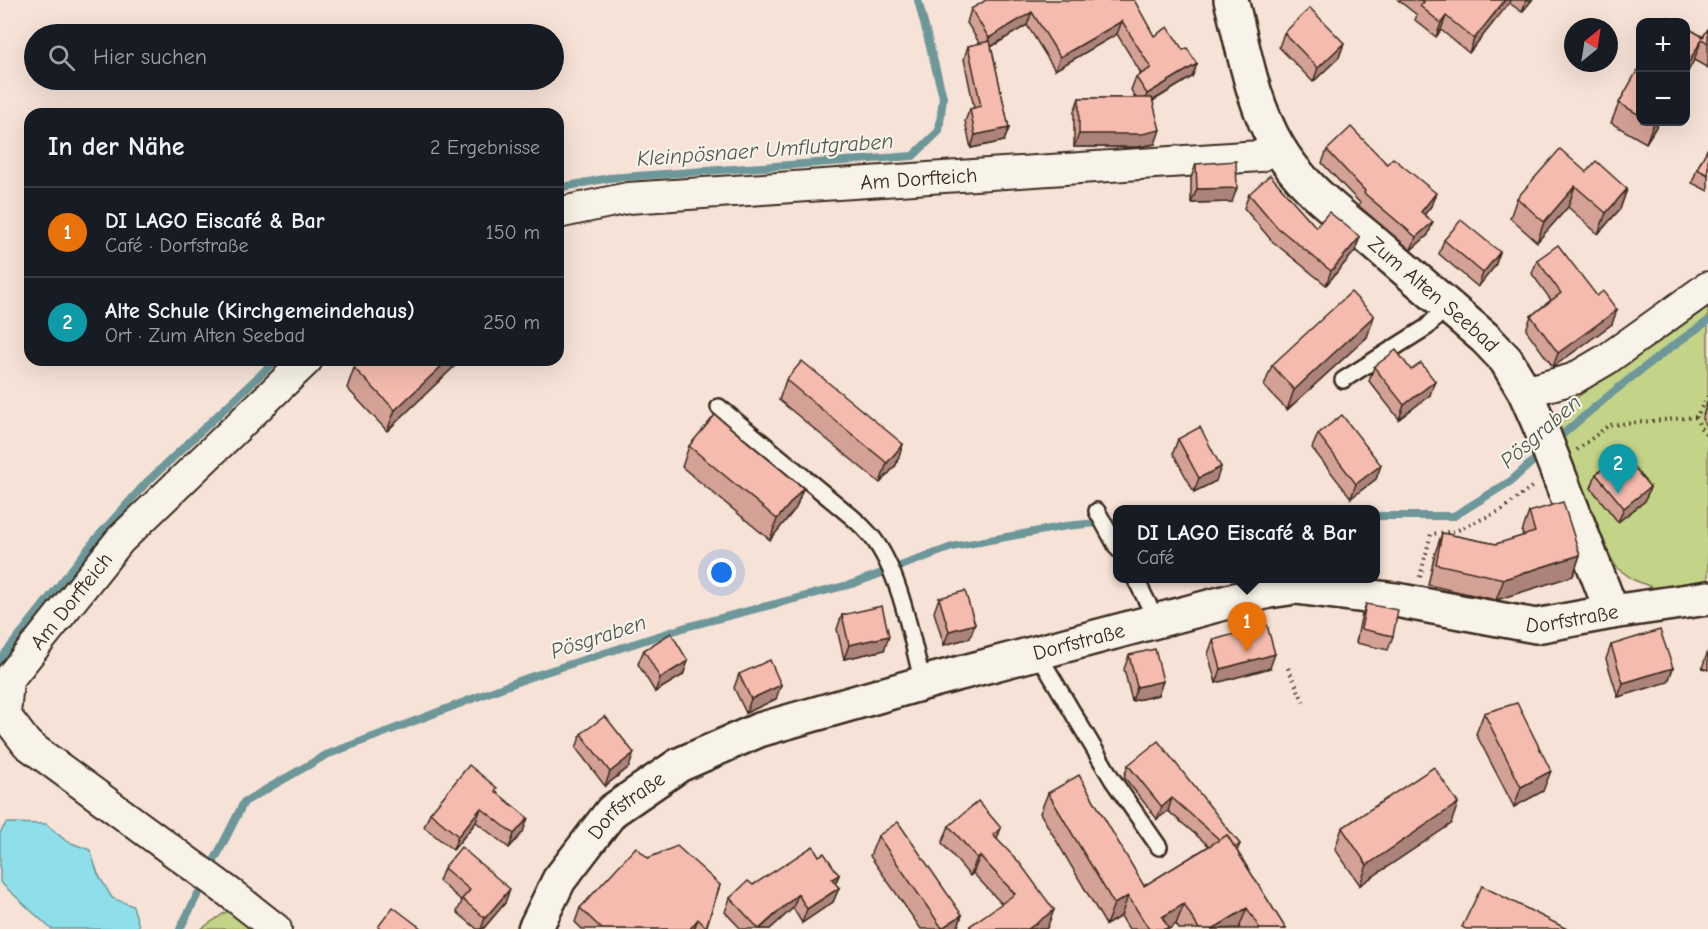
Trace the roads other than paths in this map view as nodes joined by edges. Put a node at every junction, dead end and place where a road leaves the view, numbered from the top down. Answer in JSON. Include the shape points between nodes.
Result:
{"nodes":[{"id":1,"x":1231,"y":0,"type":"edge"},
{"id":2,"x":1278,"y":147,"type":"junction"},
{"id":3,"x":564,"y":212,"type":"edge"},
{"id":4,"x":1708,"y":287,"type":"edge"},
{"id":5,"x":1448,"y":305,"type":"junction"},
{"id":6,"x":302,"y":366,"type":"edge"},
{"id":7,"x":1343,"y":380,"type":"dead end"},
{"id":8,"x":1525,"y":392,"type":"junction"},
{"id":9,"x":719,"y":407,"type":"dead end"},
{"id":10,"x":1097,"y":511,"type":"dead end"},
{"id":11,"x":1113,"y":540,"type":"edge"},
{"id":12,"x":1137,"y":583,"type":"edge"},
{"id":13,"x":1708,"y":598,"type":"edge"},
{"id":14,"x":1612,"y":612,"type":"junction"},
{"id":15,"x":1157,"y":621,"type":"junction"},
{"id":16,"x":1037,"y":652,"type":"junction"},
{"id":17,"x":923,"y":683,"type":"junction"},
{"id":18,"x":1159,"y":847,"type":"dead end"},
{"id":19,"x":276,"y":929,"type":"edge"},
{"id":20,"x":535,"y":929,"type":"edge"}],
"edges":[{"from":1,"to":2,"type":"street","name":"Zum Alten Seebad","via":[[1258,102]]},
{"from":2,"to":3,"type":"street","name":"Am Dorfteich","via":[[1260,156],[628,198]]},
{"from":2,"to":5,"type":"street","name":"Zum Alten Seebad","via":[[1325,202]]},
{"from":4,"to":8,"type":"street","via":[[1573,379]]},
{"from":5,"to":7,"type":"lane","via":[[1426,327]]},
{"from":5,"to":8,"type":"street","name":"Zum Alten Seebad","via":[[1506,360]]},
{"from":6,"to":19,"type":"street","name":"Am Dorfteich","via":[[120,540],[8,680],[4,715],[27,744]]},
{"from":8,"to":14,"type":"street","name":"Zum Alten Seebad","bridge":true},
{"from":9,"to":17,"type":"lane","via":[[872,537],[896,581]]},
{"from":10,"to":11,"type":"lane"},
{"from":12,"to":15,"type":"lane"},
{"from":13,"to":14,"type":"street","name":"Dorfstraße"},
{"from":14,"to":15,"type":"street","name":"Dorfstraße","via":[[1536,626],[1296,586]]},
{"from":15,"to":16,"type":"street","name":"Dorfstraße"},
{"from":16,"to":17,"type":"street","name":"Dorfstraße"},
{"from":16,"to":18,"type":"lane","via":[[1112,779]]},
{"from":17,"to":20,"type":"street","name":"Dorfstraße","via":[[759,730],[679,765],[612,811],[559,880]]}]}
